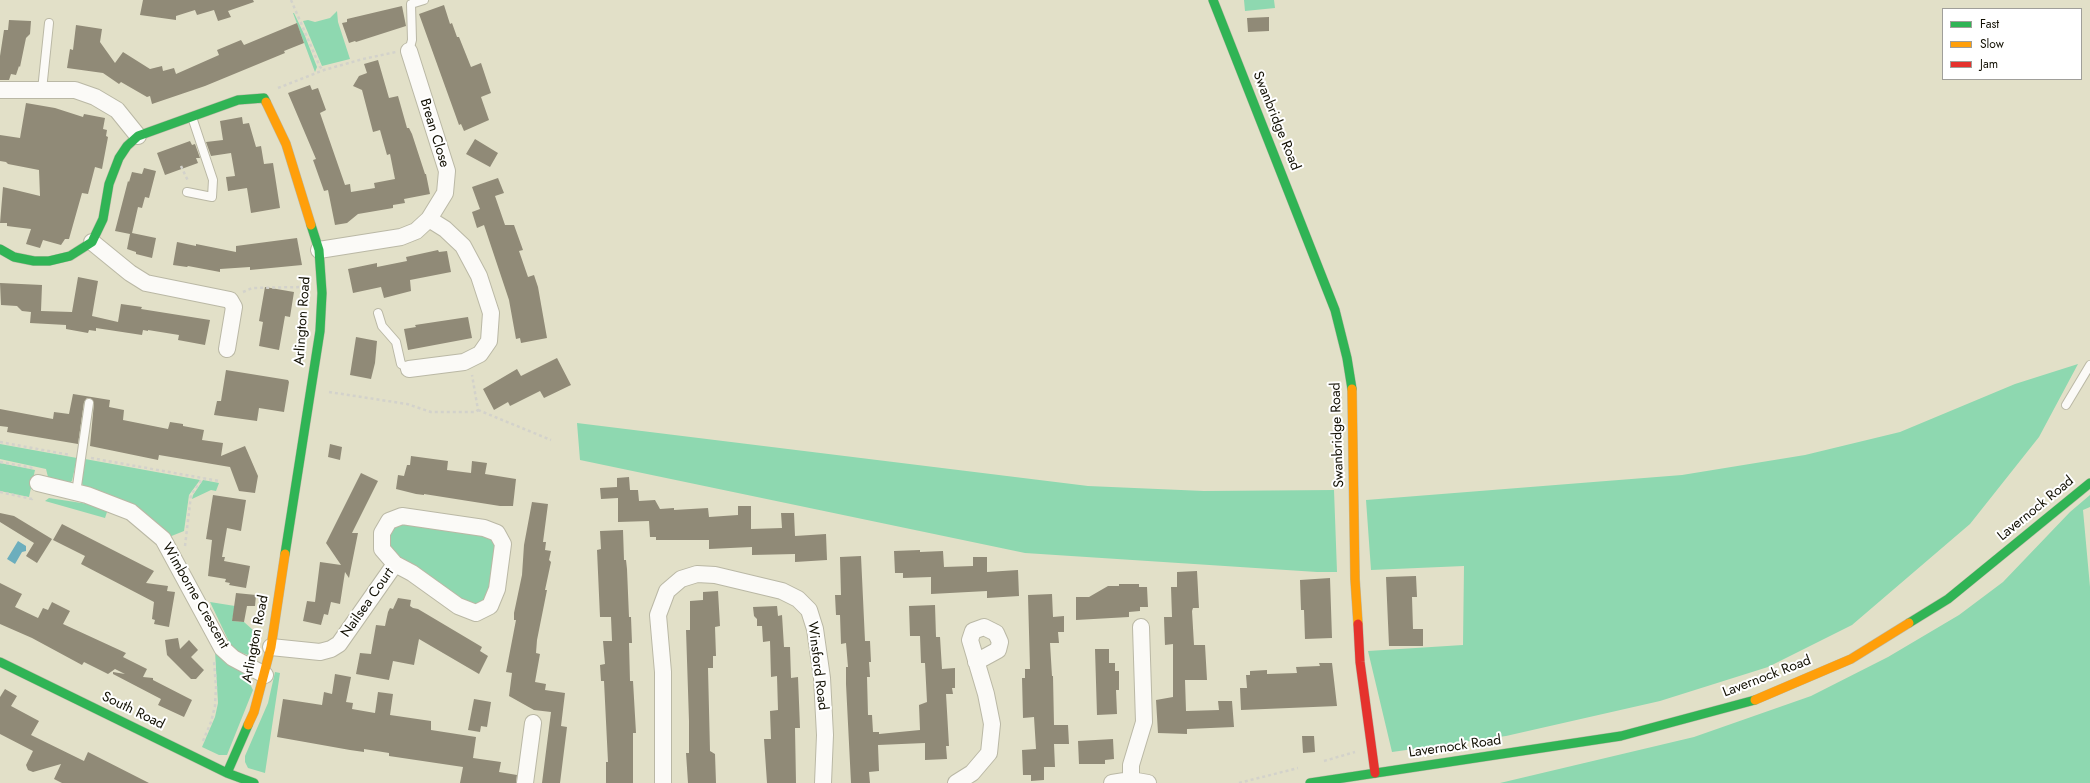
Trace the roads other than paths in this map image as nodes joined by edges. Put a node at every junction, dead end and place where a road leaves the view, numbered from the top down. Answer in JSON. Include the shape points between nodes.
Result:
{"nodes":[{"id":1,"x":424,"y":0,"type":"edge"},
{"id":2,"x":1213,"y":0,"type":"edge"},
{"id":3,"x":49,"y":23,"type":"dead end"},
{"id":4,"x":408,"y":51,"type":"joint"},
{"id":5,"x":0,"y":90,"type":"edge"},
{"id":6,"x":42,"y":90,"type":"junction"},
{"id":7,"x":192,"y":116,"type":"junction"},
{"id":8,"x":138,"y":136,"type":"junction"},
{"id":9,"x":187,"y":192,"type":"dead end"},
{"id":10,"x":429,"y":220,"type":"junction"},
{"id":11,"x":92,"y":242,"type":"junction"},
{"id":12,"x":0,"y":249,"type":"edge"},
{"id":13,"x":319,"y":250,"type":"junction"},
{"id":14,"x":378,"y":313,"type":"dead end"},
{"id":15,"x":227,"y":349,"type":"dead end"},
{"id":16,"x":2090,"y":365,"type":"edge"},
{"id":17,"x":409,"y":370,"type":"joint"},
{"id":18,"x":89,"y":403,"type":"dead end"},
{"id":19,"x":2066,"y":405,"type":"dead end"},
{"id":20,"x":38,"y":483,"type":"road end"},
{"id":21,"x":2090,"y":483,"type":"edge"},
{"id":22,"x":76,"y":493,"type":"junction"},
{"id":23,"x":395,"y":564,"type":"junction"},
{"id":24,"x":1142,"y":627,"type":"dead end"},
{"id":25,"x":272,"y":647,"type":"junction"},
{"id":26,"x":0,"y":662,"type":"edge"},
{"id":27,"x":976,"y":662,"type":"dead end"},
{"id":28,"x":265,"y":675,"type":"junction"},
{"id":29,"x":533,"y":723,"type":"dead end"},
{"id":30,"x":227,"y":773,"type":"junction"},
{"id":31,"x":1377,"y":778,"type":"edge"},
{"id":32,"x":1131,"y":780,"type":"junction"},
{"id":33,"x":254,"y":783,"type":"edge"},
{"id":34,"x":525,"y":783,"type":"edge"},
{"id":35,"x":663,"y":783,"type":"edge"},
{"id":36,"x":823,"y":783,"type":"edge"},
{"id":37,"x":956,"y":783,"type":"edge"},
{"id":38,"x":1112,"y":783,"type":"edge"},
{"id":39,"x":1148,"y":783,"type":"edge"},
{"id":40,"x":1310,"y":783,"type":"edge"}],
"edges":[{"from":1,"to":4,"type":"lane","via":[[411,4],[412,40]]},
{"from":2,"to":31,"type":"street","name":"Swanbridge Road","via":[[1335,310],[1347,358],[1353,399],[1355,579],[1360,662]]},
{"from":3,"to":6,"type":"lane"},
{"from":4,"to":10,"type":"street","name":"Brean Close","via":[[447,171],[445,193]]},
{"from":5,"to":6,"type":"street"},
{"from":6,"to":8,"type":"street","via":[[75,90],[95,97],[117,110]]},
{"from":7,"to":8,"type":"street"},
{"from":7,"to":9,"type":"lane","via":[[213,180],[212,197]]},
{"from":7,"to":13,"type":"street","name":"Arlington Road","via":[[238,100],[264,98],[286,144]]},
{"from":8,"to":11,"type":"street","via":[[119,158],[109,184],[103,219]]},
{"from":10,"to":13,"type":"street","via":[[416,231],[401,237]]},
{"from":10,"to":17,"type":"street","via":[[445,229],[463,246],[479,276],[491,313],[489,341],[480,354],[469,361]]},
{"from":11,"to":12,"type":"street","via":[[70,256],[49,260],[14,257]]},
{"from":11,"to":15,"type":"street","via":[[146,283],[230,300],[234,307]]},
{"from":13,"to":25,"type":"street","name":"Arlington Road","via":[[322,286],[320,331]]},
{"from":14,"to":17,"type":"lane","via":[[382,326],[396,342],[401,364]]},
{"from":16,"to":19,"type":"lane"},
{"from":18,"to":22,"type":"lane"},
{"from":20,"to":22,"type":"street","name":"Wimborne Crescent"},
{"from":21,"to":31,"type":"street","name":"Lavernock Road","via":[[1948,599],[1851,659],[1748,703],[1621,736]]},
{"from":22,"to":28,"type":"street","name":"Wimborne Crescent","via":[[131,512],[163,539],[222,648],[233,658]]},
{"from":23,"to":23,"type":"street","name":"Nailsea Court","via":[[382,549],[382,533],[389,521],[402,516],[484,528],[497,533],[503,544],[495,594],[490,606],[476,613],[458,606]]},
{"from":23,"to":25,"type":"street","name":"Nailsea Court","via":[[339,644],[320,652]]},
{"from":24,"to":32,"type":"street","via":[[1144,722],[1131,765]]},
{"from":25,"to":28,"type":"street","name":"Arlington Road"},
{"from":26,"to":30,"type":"street","name":"South Road"},
{"from":27,"to":37,"type":"street","via":[[992,724],[988,753],[972,773]]},
{"from":28,"to":30,"type":"street","name":"Arlington Road","via":[[254,712]]},
{"from":29,"to":34,"type":"street"},
{"from":30,"to":33,"type":"street","name":"South Road"},
{"from":31,"to":40,"type":"street"},
{"from":32,"to":38,"type":"street"},
{"from":32,"to":39,"type":"street"},
{"from":35,"to":36,"type":"street","name":"Winsford Road","via":[[663,672],[658,615],[667,591],[681,579],[697,574],[715,575],[782,591],[798,598],[810,610],[822,678],[825,735]]}]}
